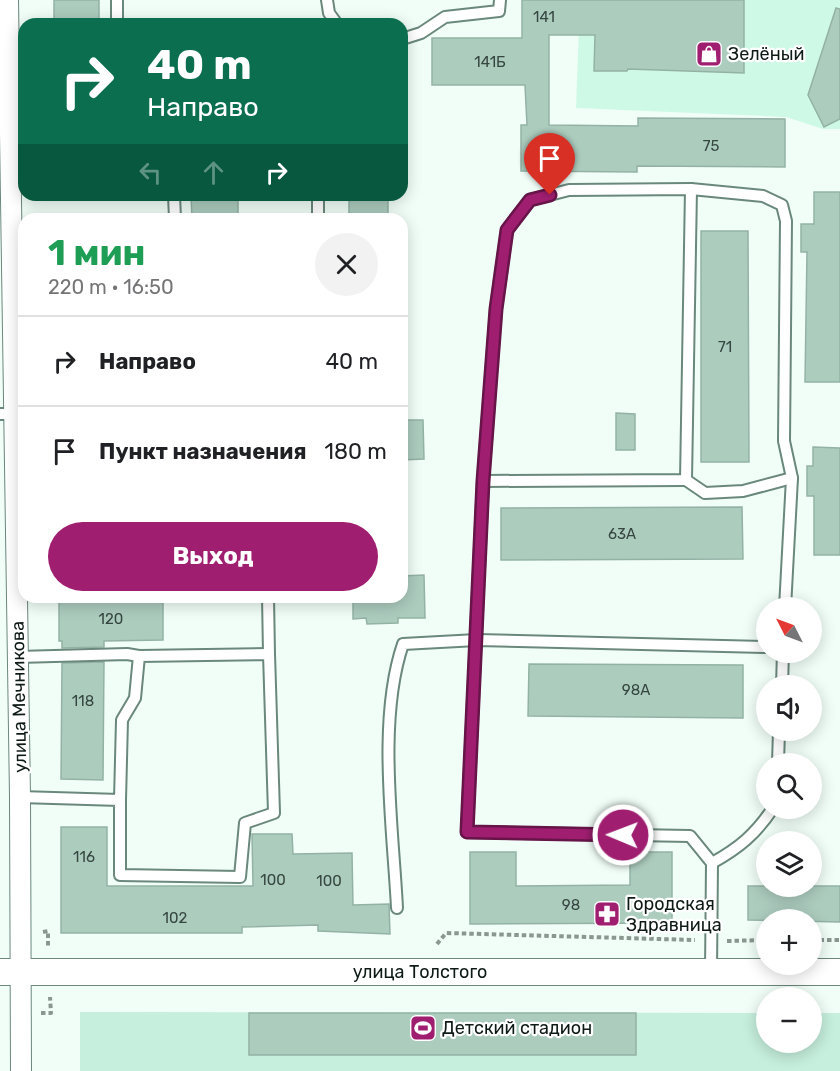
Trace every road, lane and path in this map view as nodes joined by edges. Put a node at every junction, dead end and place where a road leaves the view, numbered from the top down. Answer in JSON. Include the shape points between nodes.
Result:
{"nodes":[{"id":1,"x":8,"y":0,"type":"edge"},
{"id":2,"x":117,"y":0,"type":"edge"},
{"id":3,"x":327,"y":0,"type":"edge"},
{"id":4,"x":500,"y":0,"type":"edge"},
{"id":5,"x":117,"y":18,"type":"edge"},
{"id":6,"x":333,"y":18,"type":"edge"},
{"id":7,"x":408,"y":37,"type":"edge"},
{"id":8,"x":691,"y":189,"type":"junction"},
{"id":9,"x":8,"y":414,"type":"edge"},
{"id":10,"x":792,"y":478,"type":"junction"},
{"id":11,"x":686,"y":480,"type":"junction"},
{"id":12,"x":483,"y":481,"type":"junction"},
{"id":13,"x":786,"y":597,"type":"edge"},
{"id":14,"x":268,"y":603,"type":"edge"},
{"id":15,"x":477,"y":640,"type":"junction"},
{"id":16,"x":756,"y":647,"type":"edge"},
{"id":17,"x":269,"y":654,"type":"junction"},
{"id":18,"x":139,"y":656,"type":"junction"},
{"id":19,"x":18,"y":657,"type":"junction"},
{"id":20,"x":20,"y":797,"type":"junction"},
{"id":21,"x":120,"y":800,"type":"junction"},
{"id":22,"x":766,"y":819,"type":"edge"},
{"id":23,"x":712,"y":863,"type":"junction"},
{"id":24,"x":397,"y":908,"type":"dead end"},
{"id":25,"x":39,"y":932,"type":"dead end"},
{"id":26,"x":756,"y":940,"type":"edge"},
{"id":27,"x":822,"y":940,"type":"edge"},
{"id":28,"x":840,"y":940,"type":"edge"},
{"id":29,"x":711,"y":941,"type":"junction"},
{"id":30,"x":437,"y":944,"type":"dead end"},
{"id":31,"x":48,"y":946,"type":"dead end"},
{"id":32,"x":10,"y":971,"type":"edge"},
{"id":33,"x":711,"y":972,"type":"junction"},
{"id":34,"x":840,"y":972,"type":"edge"},
{"id":35,"x":50,"y":996,"type":"dead end"},
{"id":36,"x":34,"y":1014,"type":"dead end"},
{"id":37,"x":21,"y":1071,"type":"edge"}],
"edges":[{"from":1,"to":9,"type":"street","name":"улица Мечникова"},
{"from":2,"to":5,"type":"lane"},
{"from":3,"to":6,"type":"lane"},
{"from":4,"to":7,"type":"lane","via":[[499,11],[445,17]]},
{"from":8,"to":10,"type":"lane","via":[[763,196],[782,205],[786,222],[784,441]]},
{"from":8,"to":11,"type":"lane"},
{"from":8,"to":12,"type":"lane","via":[[569,190],[530,200],[507,230],[496,309]]},
{"from":9,"to":19,"type":"street","name":"улица Мечникова"},
{"from":10,"to":11,"type":"lane","via":[[743,490],[705,493]]},
{"from":10,"to":13,"type":"lane"},
{"from":11,"to":12,"type":"lane"},
{"from":12,"to":15,"type":"lane"},
{"from":14,"to":17,"type":"lane"},
{"from":15,"to":16,"type":"lane"},
{"from":15,"to":23,"type":"lane","via":[[467,832],[690,837]]},
{"from":15,"to":24,"type":"lane","via":[[404,644],[394,672],[389,761]]},
{"from":17,"to":18,"type":"lane"},
{"from":17,"to":21,"type":"lane","via":[[274,813],[245,823],[240,877],[120,875]]},
{"from":18,"to":19,"type":"lane"},
{"from":18,"to":21,"type":"lane","via":[[135,698],[122,720]]},
{"from":19,"to":20,"type":"street","name":"улица Мечникова"},
{"from":20,"to":21,"type":"lane"},
{"from":20,"to":32,"type":"street","name":"улица Мечникова"},
{"from":22,"to":23,"type":"lane","via":[[738,849]]},
{"from":23,"to":29,"type":"lane"},
{"from":25,"to":31,"type":"path","via":[[48,931]]},
{"from":26,"to":29,"type":"path"},
{"from":27,"to":28,"type":"path"},
{"from":29,"to":30,"type":"path","via":[[446,933]]},
{"from":29,"to":33,"type":"lane"},
{"from":32,"to":33,"type":"street","name":"улица Толстого"},
{"from":32,"to":37,"type":"street","name":"улица Мечникова"},
{"from":33,"to":34,"type":"street","name":"улица Толстого"},
{"from":35,"to":36,"type":"path","via":[[51,1013]]}]}
